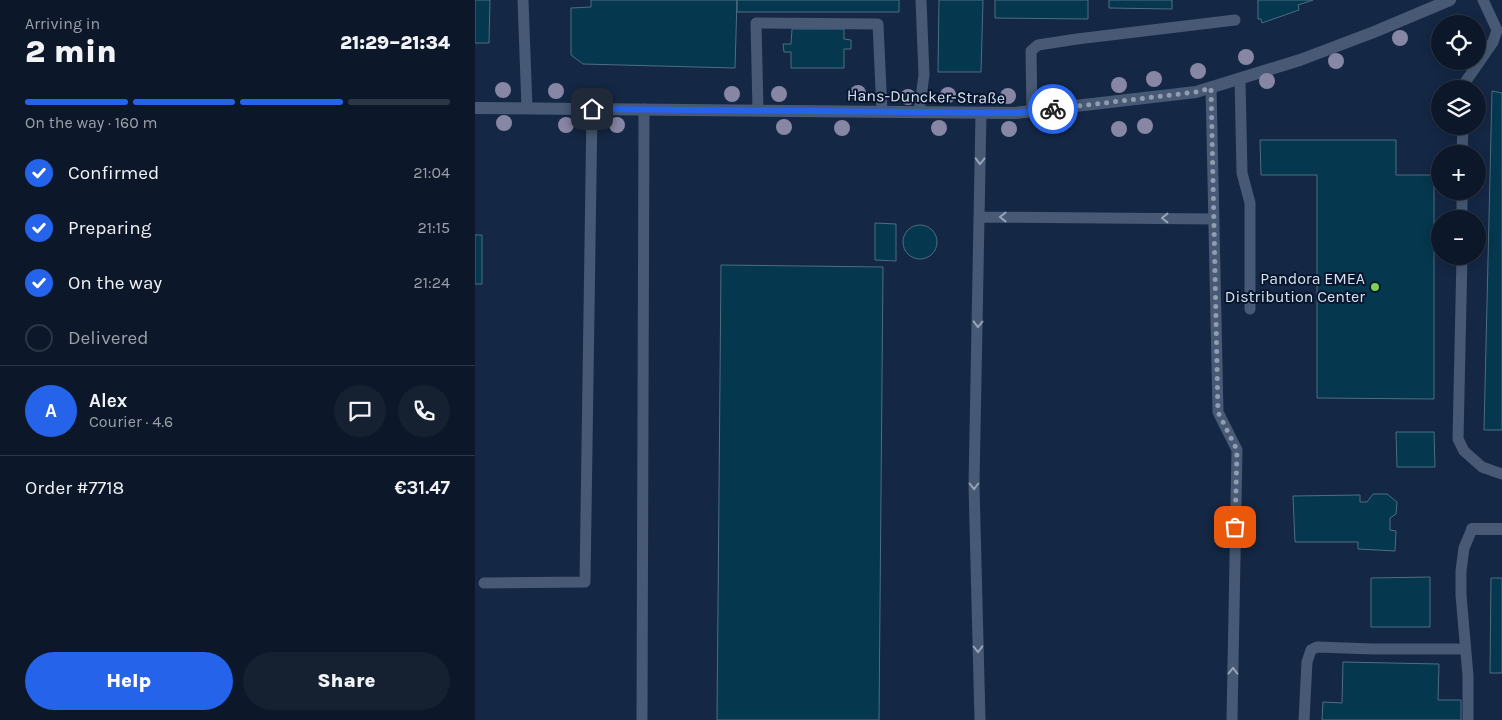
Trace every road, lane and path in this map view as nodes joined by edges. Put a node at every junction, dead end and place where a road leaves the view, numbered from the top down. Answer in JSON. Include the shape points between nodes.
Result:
{"nodes":[{"id":1,"x":523,"y":0,"type":"edge"},
{"id":2,"x":921,"y":0,"type":"edge"},
{"id":3,"x":1450,"y":0,"type":"edge"},
{"id":4,"x":1483,"y":0,"type":"edge"},
{"id":5,"x":1235,"y":20,"type":"dead end"},
{"id":6,"x":1498,"y":45,"type":"edge"},
{"id":7,"x":1240,"y":78,"type":"junction"},
{"id":8,"x":1467,"y":80,"type":"edge"},
{"id":9,"x":1211,"y":88,"type":"junction"},
{"id":10,"x":475,"y":108,"type":"edge"},
{"id":11,"x":527,"y":108,"type":"junction"},
{"id":12,"x":592,"y":109,"type":"junction"},
{"id":13,"x":644,"y":109,"type":"junction"},
{"id":14,"x":758,"y":110,"type":"junction"},
{"id":15,"x":1032,"y":111,"type":"junction"},
{"id":16,"x":882,"y":112,"type":"junction"},
{"id":17,"x":919,"y":112,"type":"junction"},
{"id":18,"x":981,"y":113,"type":"junction"},
{"id":19,"x":979,"y":217,"type":"junction"},
{"id":20,"x":1214,"y":219,"type":"junction"},
{"id":21,"x":1462,"y":265,"type":"edge"},
{"id":22,"x":1250,"y":309,"type":"dead end"},
{"id":23,"x":1502,"y":474,"type":"edge"},
{"id":24,"x":1472,"y":529,"type":"joint"},
{"id":25,"x":1502,"y":529,"type":"edge"},
{"id":26,"x":484,"y":583,"type":"dead end"},
{"id":27,"x":1465,"y":649,"type":"junction"},
{"id":28,"x":642,"y":720,"type":"edge"},
{"id":29,"x":980,"y":720,"type":"edge"},
{"id":30,"x":1232,"y":720,"type":"edge"},
{"id":31,"x":1304,"y":720,"type":"edge"},
{"id":32,"x":1469,"y":720,"type":"edge"}],
"edges":[{"from":1,"to":11,"type":"lane"},
{"from":2,"to":17,"type":"lane","via":[[924,76]]},
{"from":3,"to":7,"type":"street","name":"Hans-Duncker-Straße","via":[[1299,60]]},
{"from":4,"to":6,"type":"lane","via":[[1497,30]]},
{"from":5,"to":15,"type":"lane","via":[[1038,45],[1031,51]]},
{"from":6,"to":8,"type":"lane"},
{"from":7,"to":9,"type":"street","name":"Hans-Duncker-Straße"},
{"from":7,"to":22,"type":"lane","via":[[1242,173],[1250,203]]},
{"from":9,"to":15,"type":"street","name":"Hans-Duncker-Straße"},
{"from":9,"to":20,"type":"lane"},
{"from":10,"to":11,"type":"street","name":"Hans-Duncker-Straße"},
{"from":11,"to":12,"type":"street","name":"Hans-Duncker-Straße"},
{"from":12,"to":13,"type":"street","name":"Hans-Duncker-Straße"},
{"from":12,"to":26,"type":"lane","via":[[585,582]]},
{"from":13,"to":14,"type":"street","name":"Hans-Duncker-Straße"},
{"from":13,"to":28,"type":"lane"},
{"from":14,"to":16,"type":"street","name":"Hans-Duncker-Straße"},
{"from":14,"to":16,"type":"lane","via":[[756,23],[878,24]]},
{"from":15,"to":18,"type":"street","name":"Hans-Duncker-Straße"},
{"from":16,"to":17,"type":"street","name":"Hans-Duncker-Straße"},
{"from":17,"to":18,"type":"street","name":"Hans-Duncker-Straße"},
{"from":18,"to":19,"type":"lane","one_way":true},
{"from":20,"to":19,"type":"lane","one_way":true},
{"from":19,"to":29,"type":"lane","one_way":true,"via":[[974,485]]},
{"from":30,"to":20,"type":"lane","one_way":true,"via":[[1237,450],[1218,412]]},
{"from":21,"to":23,"type":"lane","via":[[1458,439],[1464,451],[1482,467]]},
{"from":24,"to":25,"type":"street"},
{"from":24,"to":27,"type":"lane","via":[[1464,548],[1461,571]]},
{"from":27,"to":31,"type":"lane","via":[[1317,647],[1311,650],[1307,662]]},
{"from":27,"to":32,"type":"lane"}]}
